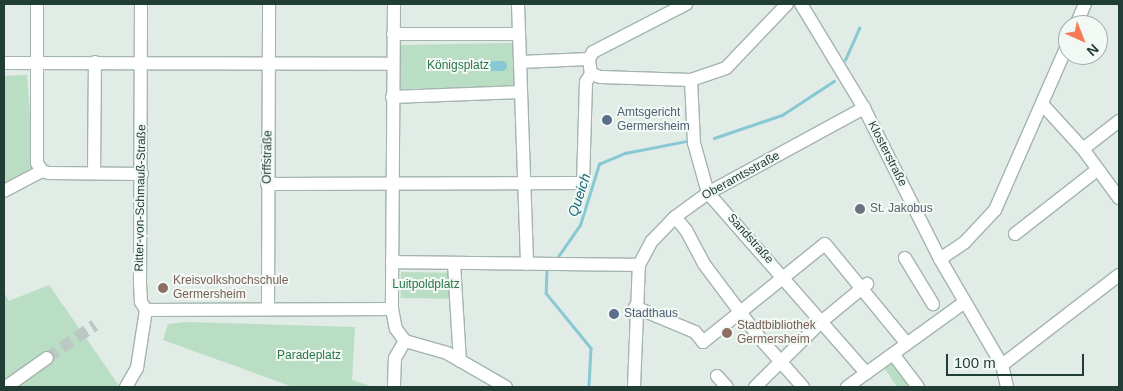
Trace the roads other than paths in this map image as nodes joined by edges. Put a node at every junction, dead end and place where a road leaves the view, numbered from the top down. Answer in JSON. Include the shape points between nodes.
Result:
{"nodes":[{"id":1,"x":37,"y":4,"type":"edge"},
{"id":2,"x":140,"y":4,"type":"edge"},
{"id":3,"x":269,"y":4,"type":"edge"},
{"id":4,"x":394,"y":4,"type":"edge"},
{"id":5,"x":518,"y":4,"type":"edge"},
{"id":6,"x":686,"y":4,"type":"edge"},
{"id":7,"x":787,"y":4,"type":"edge"},
{"id":8,"x":801,"y":4,"type":"edge"},
{"id":9,"x":393,"y":34,"type":"junction"},
{"id":10,"x":513,"y":34,"type":"junction"},
{"id":11,"x":589,"y":59,"type":"junction"},
{"id":12,"x":95,"y":62,"type":"junction"},
{"id":13,"x":520,"y":62,"type":"junction"},
{"id":14,"x":4,"y":63,"type":"edge"},
{"id":15,"x":36,"y":63,"type":"junction"},
{"id":16,"x":270,"y":63,"type":"junction"},
{"id":17,"x":142,"y":64,"type":"junction"},
{"id":18,"x":392,"y":64,"type":"junction"},
{"id":19,"x":1059,"y":65,"type":"edge"},
{"id":20,"x":591,"y":74,"type":"junction"},
{"id":21,"x":691,"y":80,"type":"junction"},
{"id":22,"x":521,"y":92,"type":"junction"},
{"id":23,"x":392,"y":97,"type":"junction"},
{"id":24,"x":1043,"y":105,"type":"junction"},
{"id":25,"x":864,"y":108,"type":"junction"},
{"id":26,"x":1119,"y":121,"type":"edge"},
{"id":27,"x":1083,"y":149,"type":"junction"},
{"id":28,"x":1097,"y":170,"type":"junction"},
{"id":29,"x":42,"y":171,"type":"junction"},
{"id":30,"x":94,"y":173,"type":"junction"},
{"id":31,"x":142,"y":174,"type":"junction"},
{"id":32,"x":267,"y":184,"type":"junction"},
{"id":33,"x":523,"y":184,"type":"junction"},
{"id":34,"x":392,"y":186,"type":"junction"},
{"id":35,"x":4,"y":191,"type":"edge"},
{"id":36,"x":708,"y":192,"type":"junction"},
{"id":37,"x":1119,"y":198,"type":"edge"},
{"id":38,"x":675,"y":217,"type":"junction"},
{"id":39,"x":1015,"y":234,"type":"dead end"},
{"id":40,"x":641,"y":259,"type":"junction"},
{"id":41,"x":940,"y":259,"type":"junction"},
{"id":42,"x":392,"y":262,"type":"junction"},
{"id":43,"x":907,"y":262,"type":"dead end"},
{"id":44,"x":454,"y":264,"type":"junction"},
{"id":45,"x":527,"y":264,"type":"junction"},
{"id":46,"x":1119,"y":275,"type":"edge"},
{"id":47,"x":784,"y":277,"type":"junction"},
{"id":48,"x":865,"y":285,"type":"junction"},
{"id":49,"x":965,"y":302,"type":"junction"},
{"id":50,"x":932,"y":304,"type":"dead end"},
{"id":51,"x":635,"y":307,"type":"junction"},
{"id":52,"x":268,"y":309,"type":"junction"},
{"id":53,"x":392,"y":309,"type":"junction"},
{"id":54,"x":740,"y":309,"type":"junction"},
{"id":55,"x":146,"y":310,"type":"junction"},
{"id":56,"x":821,"y":322,"type":"junction"},
{"id":57,"x":405,"y":341,"type":"junction"},
{"id":58,"x":907,"y":344,"type":"junction"},
{"id":59,"x":893,"y":354,"type":"junction"},
{"id":60,"x":47,"y":358,"type":"tunnel mouth"},
{"id":61,"x":460,"y":361,"type":"junction"},
{"id":62,"x":781,"y":362,"type":"junction"},
{"id":63,"x":1002,"y":365,"type":"junction"},
{"id":64,"x":866,"y":373,"type":"junction"},
{"id":65,"x":717,"y":376,"type":"dead end"},
{"id":66,"x":10,"y":385,"type":"edge"},
{"id":67,"x":394,"y":385,"type":"dead end"},
{"id":68,"x":126,"y":387,"type":"edge"},
{"id":69,"x":506,"y":387,"type":"edge"},
{"id":70,"x":634,"y":387,"type":"edge"},
{"id":71,"x":727,"y":387,"type":"edge"},
{"id":72,"x":755,"y":387,"type":"edge"},
{"id":73,"x":803,"y":387,"type":"edge"},
{"id":74,"x":847,"y":387,"type":"edge"},
{"id":75,"x":918,"y":387,"type":"edge"},
{"id":76,"x":1007,"y":387,"type":"edge"}],
"edges":[{"from":1,"to":15,"type":"street"},
{"from":2,"to":17,"type":"street","name":"Ritter-von-Schmauß-Straße"},
{"from":3,"to":16,"type":"street","name":"Orffstraße"},
{"from":4,"to":9,"type":"street"},
{"from":5,"to":10,"type":"street"},
{"from":6,"to":11,"type":"street","via":[[593,52]]},
{"from":7,"to":21,"type":"street","via":[[726,68]]},
{"from":8,"to":25,"type":"street","name":"Klosterstraße"},
{"from":9,"to":10,"type":"street"},
{"from":9,"to":18,"type":"street"},
{"from":10,"to":13,"type":"street"},
{"from":11,"to":13,"type":"street"},
{"from":11,"to":20,"type":"street"},
{"from":12,"to":15,"type":"street"},
{"from":12,"to":17,"type":"street"},
{"from":12,"to":30,"type":"street"},
{"from":13,"to":22,"type":"street"},
{"from":14,"to":15,"type":"street"},
{"from":15,"to":29,"type":"street","via":[[37,163]]},
{"from":16,"to":17,"type":"street"},
{"from":16,"to":18,"type":"street"},
{"from":16,"to":32,"type":"street","name":"Orffstraße"},
{"from":17,"to":31,"type":"street","name":"Ritter-von-Schmauß-Straße"},
{"from":18,"to":23,"type":"street"},
{"from":19,"to":24,"type":"street"},
{"from":20,"to":21,"type":"street"},
{"from":20,"to":33,"type":"street","via":[[586,82],[583,183]]},
{"from":21,"to":36,"type":"street","name":"Sandstraße","via":[[694,143]]},
{"from":22,"to":23,"type":"street"},
{"from":22,"to":33,"type":"street"},
{"from":23,"to":34,"type":"street"},
{"from":24,"to":27,"type":"street"},
{"from":24,"to":41,"type":"street","via":[[996,210],[965,242]]},
{"from":25,"to":36,"type":"street","name":"Oberamtsstraße","via":[[849,119]]},
{"from":25,"to":41,"type":"street","name":"Klosterstraße"},
{"from":26,"to":27,"type":"street"},
{"from":27,"to":28,"type":"street"},
{"from":28,"to":37,"type":"street"},
{"from":28,"to":39,"type":"street"},
{"from":29,"to":30,"type":"street"},
{"from":29,"to":35,"type":"street"},
{"from":30,"to":31,"type":"street"},
{"from":31,"to":55,"type":"street","name":"Ritter-von-Schmauß-Straße","via":[[140,296]]},
{"from":32,"to":34,"type":"street"},
{"from":32,"to":52,"type":"street","name":"Orffstraße"},
{"from":33,"to":34,"type":"street"},
{"from":33,"to":45,"type":"street"},
{"from":34,"to":42,"type":"street"},
{"from":36,"to":38,"type":"street","name":"Oberamtsstraße"},
{"from":36,"to":47,"type":"street","name":"Sandstraße"},
{"from":38,"to":40,"type":"street","name":"Oberamtsstraße"},
{"from":38,"to":54,"type":"street","via":[[686,230],[704,264]]},
{"from":40,"to":45,"type":"street"},
{"from":40,"to":51,"type":"street"},
{"from":41,"to":49,"type":"street","name":"Klosterstraße"},
{"from":42,"to":44,"type":"street"},
{"from":42,"to":53,"type":"street"},
{"from":43,"to":50,"type":"street"},
{"from":44,"to":45,"type":"street"},
{"from":44,"to":61,"type":"street"},
{"from":46,"to":63,"type":"street"},
{"from":47,"to":48,"type":"street","via":[[831,246]]},
{"from":47,"to":54,"type":"street"},
{"from":47,"to":56,"type":"street","name":"Sandstraße"},
{"from":48,"to":56,"type":"street"},
{"from":48,"to":58,"type":"street"},
{"from":49,"to":58,"type":"street"},
{"from":49,"to":63,"type":"street","name":"Klosterstraße"},
{"from":51,"to":54,"type":"street","via":[[695,332],[703,342]]},
{"from":51,"to":70,"type":"street","via":[[638,338]]},
{"from":52,"to":53,"type":"street"},
{"from":52,"to":55,"type":"street"},
{"from":53,"to":57,"type":"street","via":[[396,329]]},
{"from":54,"to":62,"type":"street"},
{"from":55,"to":68,"type":"street","name":"Ritter-von-Schmauß-Straße","via":[[137,368]]},
{"from":56,"to":62,"type":"street"},
{"from":56,"to":64,"type":"street","name":"Sandstraße"},
{"from":57,"to":61,"type":"street","via":[[443,351]]},
{"from":57,"to":67,"type":"street","via":[[395,358]]},
{"from":58,"to":59,"type":"street"},
{"from":59,"to":64,"type":"street"},
{"from":59,"to":75,"type":"street"},
{"from":60,"to":66,"type":"street"},
{"from":61,"to":69,"type":"street"},
{"from":62,"to":72,"type":"street"},
{"from":62,"to":73,"type":"street"},
{"from":63,"to":76,"type":"street","name":"Klosterstraße"},
{"from":64,"to":74,"type":"street"},
{"from":65,"to":71,"type":"street"}]}
